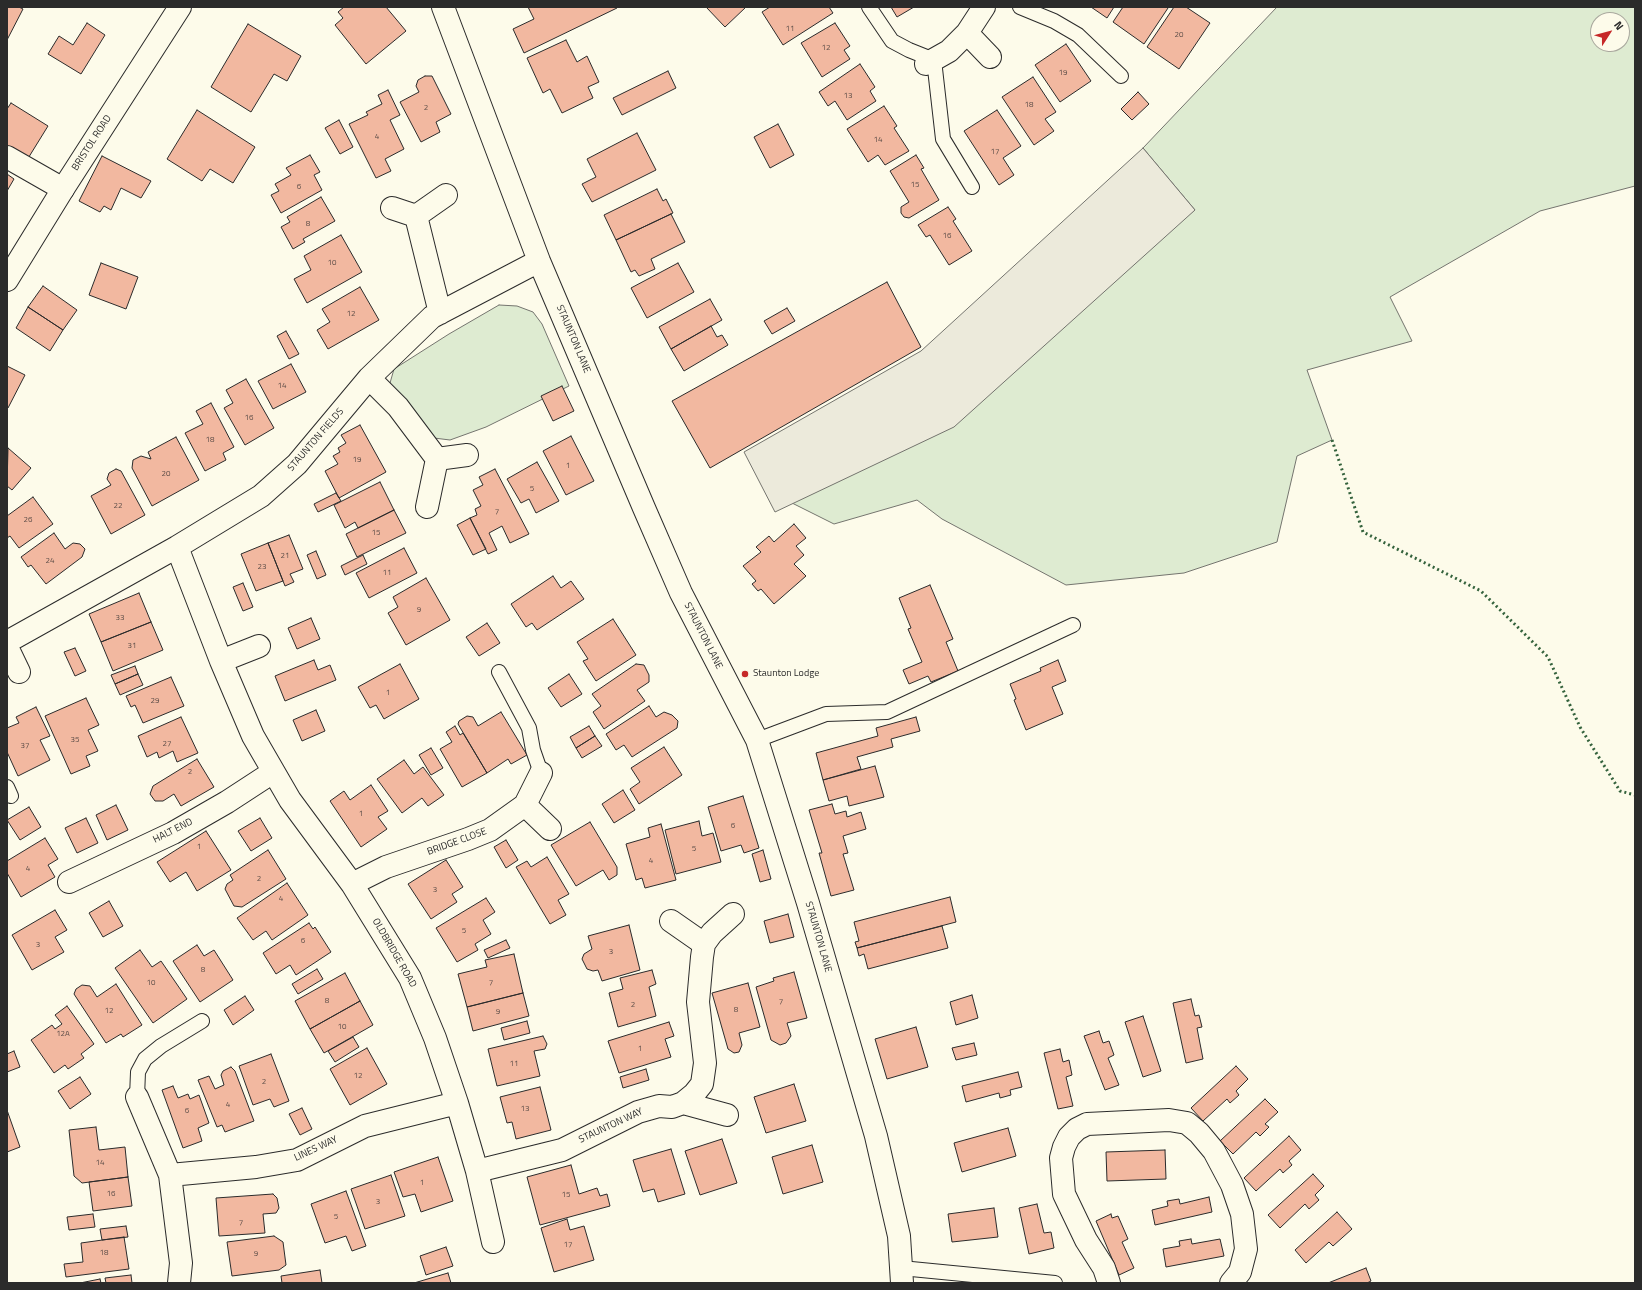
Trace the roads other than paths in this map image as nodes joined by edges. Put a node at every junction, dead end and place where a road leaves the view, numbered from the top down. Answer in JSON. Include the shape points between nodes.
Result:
{"nodes":[{"id":1,"x":180,"y":7,"type":"edge"},
{"id":2,"x":443,"y":7,"type":"edge"},
{"id":3,"x":869,"y":7,"type":"edge"},
{"id":4,"x":984,"y":7,"type":"edge"},
{"id":5,"x":1020,"y":7,"type":"edge"},
{"id":6,"x":967,"y":33,"type":"junction"},
{"id":7,"x":990,"y":57,"type":"dead end"},
{"id":8,"x":930,"y":62,"type":"junction"},
{"id":9,"x":1120,"y":76,"type":"dead end"},
{"id":10,"x":7,"y":157,"type":"edge"},
{"id":11,"x":972,"y":187,"type":"dead end"},
{"id":12,"x":63,"y":189,"type":"junction"},
{"id":13,"x":446,"y":195,"type":"dead end"},
{"id":14,"x":392,"y":208,"type":"dead end"},
{"id":15,"x":416,"y":216,"type":"junction"},
{"id":16,"x":540,"y":261,"type":"junction"},
{"id":17,"x":7,"y":280,"type":"edge"},
{"id":18,"x":440,"y":313,"type":"junction"},
{"id":19,"x":369,"y":378,"type":"junction"},
{"id":20,"x":467,"y":455,"type":"dead end"},
{"id":21,"x":437,"y":459,"type":"junction"},
{"id":22,"x":427,"y":507,"type":"dead end"},
{"id":23,"x":177,"y":547,"type":"junction"},
{"id":24,"x":1073,"y":625,"type":"dead end"},
{"id":25,"x":260,"y":646,"type":"dead end"},
{"id":26,"x":11,"y":658,"type":"edge"},
{"id":27,"x":221,"y":661,"type":"junction"},
{"id":28,"x":499,"y":672,"type":"dead end"},
{"id":29,"x":756,"y":740,"type":"junction"},
{"id":30,"x":273,"y":772,"type":"junction"},
{"id":31,"x":540,"y":773,"type":"joint"},
{"id":32,"x":525,"y":805,"type":"junction"},
{"id":33,"x":550,"y":830,"type":"dead end"},
{"id":34,"x":69,"y":882,"type":"dead end"},
{"id":35,"x":352,"y":884,"type":"junction"},
{"id":36,"x":733,"y":914,"type":"dead end"},
{"id":37,"x":671,"y":921,"type":"dead end"},
{"id":38,"x":704,"y":944,"type":"junction"},
{"id":39,"x":202,"y":1021,"type":"dead end"},
{"id":40,"x":137,"y":1097,"type":"joint"},
{"id":41,"x":457,"y":1103,"type":"junction"},
{"id":42,"x":683,"y":1103,"type":"junction"},
{"id":43,"x":727,"y":1115,"type":"dead end"},
{"id":44,"x":477,"y":1171,"type":"junction"},
{"id":45,"x":170,"y":1175,"type":"junction"},
{"id":46,"x":493,"y":1242,"type":"dead end"},
{"id":47,"x":901,"y":1276,"type":"edge"},
{"id":48,"x":179,"y":1283,"type":"edge"},
{"id":49,"x":1055,"y":1283,"type":"edge"},
{"id":50,"x":1109,"y":1283,"type":"edge"},
{"id":51,"x":1231,"y":1283,"type":"edge"}],
"edges":[{"from":1,"to":12,"type":"main road","name":"BRISTOL ROAD"},
{"from":2,"to":16,"type":"main road","name":"STAUNTON LANE"},
{"from":3,"to":8,"type":"lane","via":[[892,41]]},
{"from":4,"to":6,"type":"main road"},
{"from":5,"to":9,"type":"lane","via":[[1054,21],[1078,35]]},
{"from":6,"to":7,"type":"main road"},
{"from":6,"to":8,"type":"main road","via":[[949,51]]},
{"from":8,"to":11,"type":"lane","via":[[943,139]]},
{"from":10,"to":12,"type":"main road"},
{"from":12,"to":17,"type":"main road","name":"BRISTOL ROAD"},
{"from":13,"to":15,"type":"main road"},
{"from":14,"to":15,"type":"main road"},
{"from":15,"to":18,"type":"main road"},
{"from":16,"to":18,"type":"main road","name":"STAUNTON FIELDS"},
{"from":16,"to":29,"type":"main road","name":"STAUNTON LANE","via":[[681,594]]},
{"from":18,"to":19,"type":"main road","name":"STAUNTON FIELDS","via":[[432,317]]},
{"from":19,"to":21,"type":"main road","via":[[398,407]]},
{"from":19,"to":23,"type":"main road","name":"STAUNTON FIELDS","via":[[306,454],[261,496]]},
{"from":20,"to":21,"type":"main road"},
{"from":21,"to":22,"type":"main road"},
{"from":23,"to":26,"type":"main road","name":"STAUNTON FIELDS"},
{"from":23,"to":27,"type":"main road"},
{"from":24,"to":29,"type":"lane","via":[[887,712],[826,714]]},
{"from":25,"to":27,"type":"main road"},
{"from":27,"to":30,"type":"main road","name":"OLDBRIDGE ROAD","via":[[253,736]]},
{"from":28,"to":31,"type":"lane","via":[[529,728]]},
{"from":29,"to":47,"type":"main road","name":"STAUNTON LANE","via":[[808,903],[876,1136],[898,1236]]},
{"from":30,"to":34,"type":"main road","name":"HALT END","via":[[173,833]]},
{"from":30,"to":35,"type":"main road","name":"OLDBRIDGE ROAD","via":[[290,800]]},
{"from":31,"to":32,"type":"main road","name":"BRIDGE CLOSE"},
{"from":32,"to":33,"type":"main road"},
{"from":32,"to":35,"type":"main road","name":"BRIDGE CLOSE","via":[[490,830],[386,867]]},
{"from":35,"to":41,"type":"main road","name":"OLDBRIDGE ROAD","via":[[410,978],[435,1038]]},
{"from":36,"to":38,"type":"main road"},
{"from":37,"to":38,"type":"main road"},
{"from":38,"to":42,"type":"main road","via":[[698,1002],[705,1063],[702,1084]]},
{"from":39,"to":40,"type":"lane","via":[[161,1046],[144,1060],[138,1072]]},
{"from":40,"to":45,"type":"main road"},
{"from":41,"to":44,"type":"main road","name":"OLDBRIDGE ROAD"},
{"from":41,"to":45,"type":"main road","name":"LINES WAY","via":[[365,1126],[297,1160],[256,1167]]},
{"from":42,"to":43,"type":"main road"},
{"from":42,"to":44,"type":"main road","name":"STAUNTON WAY","via":[[672,1108],[659,1106],[638,1112],[562,1150]]},
{"from":44,"to":46,"type":"main road","name":"OLDBRIDGE ROAD"},
{"from":45,"to":48,"type":"main road","via":[[181,1263]]},
{"from":47,"to":49,"type":"lane"},
{"from":50,"to":51,"type":"main road","via":[[1104,1268],[1086,1240],[1064,1194],[1061,1158],[1064,1147],[1076,1129],[1087,1124],[1169,1120],[1187,1123],[1199,1133],[1214,1151],[1232,1186],[1242,1214],[1246,1249],[1240,1272]]}]}
